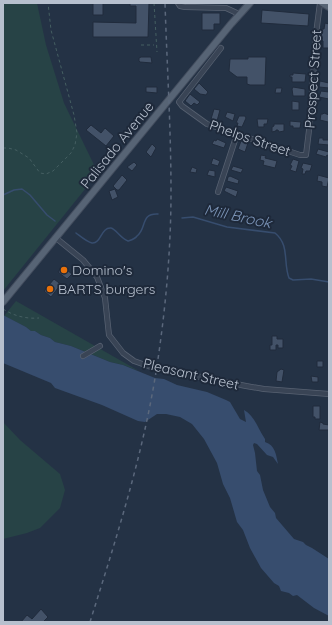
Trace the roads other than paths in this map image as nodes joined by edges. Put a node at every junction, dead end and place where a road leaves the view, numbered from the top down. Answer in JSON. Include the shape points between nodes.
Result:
{"nodes":[{"id":1,"x":178,"y":3,"type":"edge"},
{"id":2,"x":250,"y":3,"type":"edge"},
{"id":3,"x":321,"y":3,"type":"edge"},
{"id":4,"x":329,"y":7,"type":"edge"},
{"id":5,"x":239,"y":14,"type":"junction"},
{"id":6,"x":221,"y":48,"type":"dead end"},
{"id":7,"x":237,"y":134,"type":"junction"},
{"id":8,"x":306,"y":155,"type":"joint"},
{"id":9,"x":218,"y":192,"type":"dead end"},
{"id":10,"x":56,"y":238,"type":"junction"},
{"id":11,"x":3,"y":302,"type":"edge"},
{"id":12,"x":100,"y":346,"type":"dead end"},
{"id":13,"x":83,"y":356,"type":"dead end"},
{"id":14,"x":329,"y":394,"type":"edge"}],
"edges":[{"from":1,"to":5,"type":"street","via":[[185,7],[226,8]]},
{"from":2,"to":5,"type":"main road","name":"Palisado Avenue"},
{"from":3,"to":4,"type":"main road"},
{"from":3,"to":8,"type":"street","name":"Prospect Street","via":[[317,15]]},
{"from":5,"to":10,"type":"main road","name":"Palisado Avenue"},
{"from":6,"to":7,"type":"street","name":"Phelps Street","via":[[179,102],[207,124]]},
{"from":7,"to":8,"type":"street","name":"Phelps Street"},
{"from":7,"to":9,"type":"street"},
{"from":10,"to":11,"type":"main road","name":"Palisado Avenue"},
{"from":10,"to":14,"type":"street","name":"Pleasant Street","via":[[83,260],[97,277],[104,298],[109,335],[123,353],[134,361],[151,367],[246,386]]},
{"from":12,"to":13,"type":"street"}]}
